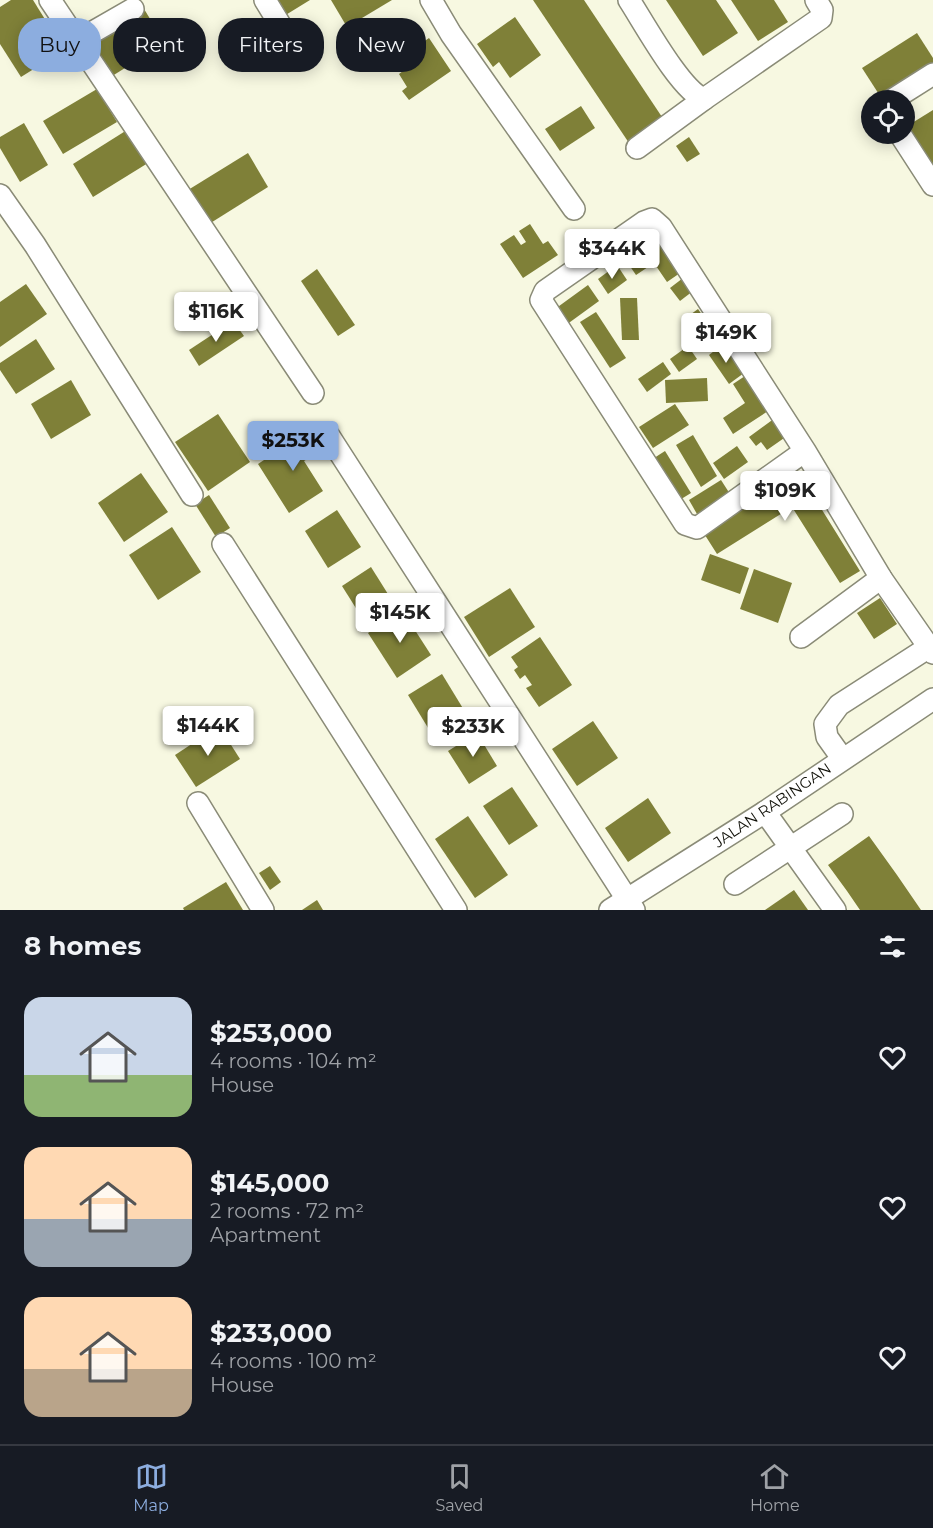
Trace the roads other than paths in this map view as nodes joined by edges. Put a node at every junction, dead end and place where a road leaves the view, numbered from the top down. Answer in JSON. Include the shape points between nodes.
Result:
{"nodes":[{"id":1,"x":50,"y":0,"type":"edge"},
{"id":2,"x":265,"y":0,"type":"edge"},
{"id":3,"x":431,"y":0,"type":"edge"},
{"id":4,"x":629,"y":0,"type":"edge"},
{"id":5,"x":133,"y":9,"type":"dead end"},
{"id":6,"x":819,"y":9,"type":"edge"},
{"id":7,"x":63,"y":18,"type":"edge"},
{"id":8,"x":276,"y":18,"type":"edge"},
{"id":9,"x":101,"y":27,"type":"edge"},
{"id":10,"x":100,"y":72,"type":"edge"},
{"id":11,"x":933,"y":74,"type":"edge"},
{"id":12,"x":908,"y":90,"type":"edge"},
{"id":13,"x":704,"y":99,"type":"junction"},
{"id":14,"x":906,"y":144,"type":"edge"},
{"id":15,"x":637,"y":148,"type":"dead end"},
{"id":16,"x":933,"y":185,"type":"edge"},
{"id":17,"x":0,"y":195,"type":"edge"},
{"id":18,"x":574,"y":209,"type":"dead end"},
{"id":19,"x":313,"y":393,"type":"dead end"},
{"id":20,"x":329,"y":436,"type":"dead end"},
{"id":21,"x":805,"y":451,"type":"junction"},
{"id":22,"x":192,"y":495,"type":"dead end"},
{"id":23,"x":224,"y":543,"type":"dead end"},
{"id":24,"x":880,"y":578,"type":"junction"},
{"id":25,"x":801,"y":637,"type":"dead end"},
{"id":26,"x":931,"y":650,"type":"edge"},
{"id":27,"x":933,"y":699,"type":"edge"},
{"id":28,"x":842,"y":758,"type":"junction"},
{"id":29,"x":198,"y":803,"type":"dead end"},
{"id":30,"x":765,"y":812,"type":"junction"},
{"id":31,"x":842,"y":814,"type":"dead end"},
{"id":32,"x":791,"y":848,"type":"junction"},
{"id":33,"x":735,"y":884,"type":"dead end"},
{"id":34,"x":624,"y":906,"type":"edge"},
{"id":35,"x":263,"y":910,"type":"edge"},
{"id":36,"x":456,"y":910,"type":"edge"},
{"id":37,"x":835,"y":910,"type":"edge"}],
"edges":[{"from":1,"to":7,"type":"street"},
{"from":2,"to":8,"type":"street"},
{"from":3,"to":18,"type":"street"},
{"from":4,"to":13,"type":"street","via":[[683,83]]},
{"from":5,"to":9,"type":"street"},
{"from":6,"to":13,"type":"street"},
{"from":10,"to":19,"type":"street"},
{"from":11,"to":12,"type":"street"},
{"from":13,"to":15,"type":"street"},
{"from":14,"to":16,"type":"street"},
{"from":17,"to":22,"type":"street"},
{"from":20,"to":34,"type":"street"},
{"from":21,"to":21,"type":"street","via":[[697,528],[685,524],[541,300],[544,291],[652,219],[661,227]]},
{"from":21,"to":24,"type":"street"},
{"from":23,"to":36,"type":"street"},
{"from":24,"to":25,"type":"street"},
{"from":24,"to":26,"type":"street"},
{"from":26,"to":28,"type":"street","via":[[839,705],[825,724],[827,737]]},
{"from":27,"to":28,"type":"street","name":"JALAN RABINGAN"},
{"from":28,"to":30,"type":"street","name":"JALAN RABINGAN"},
{"from":29,"to":35,"type":"street"},
{"from":30,"to":32,"type":"street"},
{"from":30,"to":34,"type":"street","name":"JALAN RABINGAN"},
{"from":31,"to":32,"type":"street"},
{"from":32,"to":33,"type":"street"},
{"from":32,"to":37,"type":"street"}]}
